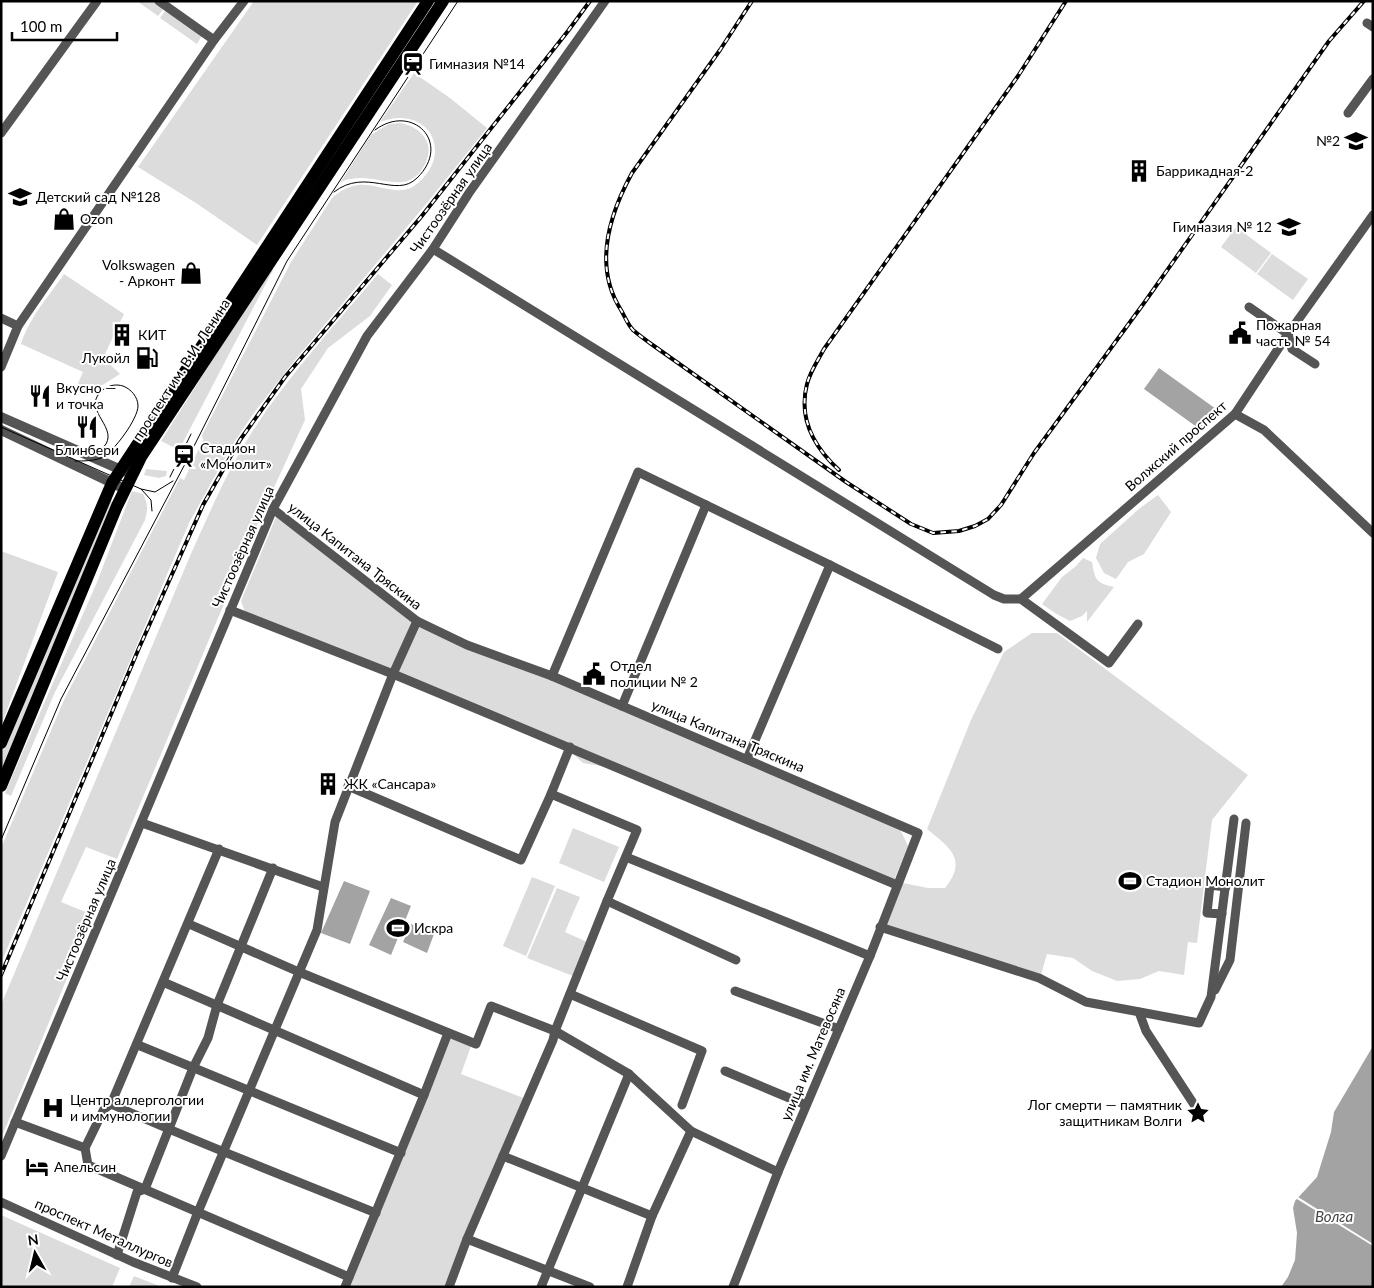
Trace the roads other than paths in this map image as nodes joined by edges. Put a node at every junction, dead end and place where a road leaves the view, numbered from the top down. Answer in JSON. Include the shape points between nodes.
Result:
{"nodes":[{"id":1,"x":97,"y":1,"type":"edge"},
{"id":2,"x":159,"y":1,"type":"edge"},
{"id":3,"x":244,"y":1,"type":"edge"},
{"id":4,"x":428,"y":1,"type":"edge"},
{"id":5,"x":443,"y":1,"type":"edge"},
{"id":6,"x":605,"y":1,"type":"edge"},
{"id":7,"x":214,"y":40,"type":"junction"},
{"id":8,"x":1373,"y":79,"type":"edge"},
{"id":9,"x":1348,"y":113,"type":"dead end"},
{"id":10,"x":1,"y":133,"type":"edge"},
{"id":11,"x":1373,"y":215,"type":"edge"},
{"id":12,"x":433,"y":250,"type":"junction"},
{"id":13,"x":1249,"y":307,"type":"dead end"},
{"id":14,"x":1,"y":318,"type":"edge"},
{"id":15,"x":18,"y":326,"type":"junction"},
{"id":16,"x":1288,"y":334,"type":"junction"},
{"id":17,"x":1315,"y":364,"type":"dead end"},
{"id":18,"x":1,"y":367,"type":"edge"},
{"id":19,"x":1235,"y":414,"type":"junction"},
{"id":20,"x":1,"y":417,"type":"edge"},
{"id":21,"x":1,"y":430,"type":"edge"},
{"id":22,"x":126,"y":472,"type":"junction"},
{"id":23,"x":112,"y":483,"type":"junction"},
{"id":24,"x":125,"y":489,"type":"junction"},
{"id":25,"x":706,"y":505,"type":"junction"},
{"id":26,"x":273,"y":509,"type":"junction"},
{"id":27,"x":1373,"y":533,"type":"edge"},
{"id":28,"x":830,"y":565,"type":"junction"},
{"id":29,"x":1021,"y":599,"type":"junction"},
{"id":30,"x":230,"y":610,"type":"junction"},
{"id":31,"x":417,"y":621,"type":"junction"},
{"id":32,"x":1138,"y":624,"type":"dead end"},
{"id":33,"x":998,"y":649,"type":"dead end"},
{"id":34,"x":393,"y":674,"type":"junction"},
{"id":35,"x":552,"y":676,"type":"junction"},
{"id":36,"x":622,"y":706,"type":"junction"},
{"id":37,"x":1,"y":743,"type":"edge"},
{"id":38,"x":570,"y":747,"type":"junction"},
{"id":39,"x":747,"y":758,"type":"junction"},
{"id":40,"x":1,"y":786,"type":"edge"},
{"id":41,"x":348,"y":786,"type":"junction"},
{"id":42,"x":552,"y":794,"type":"junction"},
{"id":43,"x":1234,"y":819,"type":"dead end"},
{"id":44,"x":142,"y":823,"type":"junction"},
{"id":45,"x":1246,"y":823,"type":"dead end"},
{"id":46,"x":918,"y":833,"type":"joint"},
{"id":47,"x":219,"y":850,"type":"junction"},
{"id":48,"x":626,"y":857,"type":"junction"},
{"id":49,"x":273,"y":868,"type":"junction"},
{"id":50,"x":897,"y":885,"type":"junction"},
{"id":51,"x":323,"y":887,"type":"junction"},
{"id":52,"x":1226,"y":887,"type":"junction"},
{"id":53,"x":1209,"y":899,"type":"junction"},
{"id":54,"x":1224,"y":900,"type":"junction"},
{"id":55,"x":607,"y":901,"type":"junction"},
{"id":56,"x":1222,"y":914,"type":"junction"},
{"id":57,"x":189,"y":924,"type":"junction"},
{"id":58,"x":880,"y":926,"type":"junction"},
{"id":59,"x":241,"y":946,"type":"junction"},
{"id":60,"x":870,"y":956,"type":"junction"},
{"id":61,"x":1216,"y":959,"type":"junction"},
{"id":62,"x":736,"y":960,"type":"dead end"},
{"id":63,"x":1230,"y":960,"type":"junction"},
{"id":64,"x":299,"y":972,"type":"junction"},
{"id":65,"x":163,"y":982,"type":"junction"},
{"id":66,"x":735,"y":991,"type":"dead end"},
{"id":67,"x":570,"y":994,"type":"junction"},
{"id":68,"x":1211,"y":997,"type":"junction"},
{"id":69,"x":217,"y":1006,"type":"junction"},
{"id":70,"x":1140,"y":1012,"type":"junction"},
{"id":71,"x":839,"y":1029,"type":"junction"},
{"id":72,"x":275,"y":1031,"type":"junction"},
{"id":73,"x":555,"y":1031,"type":"junction"},
{"id":74,"x":448,"y":1033,"type":"junction"},
{"id":75,"x":138,"y":1045,"type":"junction"},
{"id":76,"x":194,"y":1068,"type":"junction"},
{"id":77,"x":725,"y":1071,"type":"dead end"},
{"id":78,"x":629,"y":1074,"type":"junction"},
{"id":79,"x":250,"y":1091,"type":"junction"},
{"id":80,"x":424,"y":1095,"type":"junction"},
{"id":81,"x":111,"y":1104,"type":"junction"},
{"id":82,"x":682,"y":1105,"type":"dead end"},
{"id":83,"x":806,"y":1105,"type":"junction"},
{"id":84,"x":1195,"y":1106,"type":"dead end"},
{"id":85,"x":16,"y":1122,"type":"junction"},
{"id":86,"x":169,"y":1130,"type":"junction"},
{"id":87,"x":692,"y":1131,"type":"junction"},
{"id":88,"x":85,"y":1148,"type":"junction"},
{"id":89,"x":224,"y":1151,"type":"junction"},
{"id":90,"x":401,"y":1152,"type":"junction"},
{"id":91,"x":1,"y":1156,"type":"edge"},
{"id":92,"x":503,"y":1156,"type":"junction"},
{"id":93,"x":778,"y":1172,"type":"junction"},
{"id":94,"x":581,"y":1188,"type":"junction"},
{"id":95,"x":145,"y":1189,"type":"junction"},
{"id":96,"x":1,"y":1202,"type":"edge"},
{"id":97,"x":198,"y":1212,"type":"junction"},
{"id":98,"x":376,"y":1213,"type":"junction"},
{"id":99,"x":652,"y":1216,"type":"junction"},
{"id":100,"x":467,"y":1239,"type":"junction"},
{"id":101,"x":117,"y":1255,"type":"junction"},
{"id":102,"x":548,"y":1270,"type":"junction"},
{"id":103,"x":349,"y":1277,"type":"junction"},
{"id":104,"x":172,"y":1278,"type":"junction"},
{"id":105,"x":197,"y":1287,"type":"edge"},
{"id":106,"x":345,"y":1287,"type":"edge"},
{"id":107,"x":449,"y":1287,"type":"edge"},
{"id":108,"x":541,"y":1287,"type":"edge"},
{"id":109,"x":590,"y":1287,"type":"edge"},
{"id":110,"x":627,"y":1287,"type":"edge"},
{"id":111,"x":733,"y":1287,"type":"edge"}],
"edges":[{"from":1,"to":10,"type":"street"},
{"from":2,"to":7,"type":"street"},
{"from":3,"to":7,"type":"street"},
{"from":4,"to":22,"type":"main road","name":"проспект им. В.И. Ленина"},
{"from":5,"to":22,"type":"main road","name":"проспект им. В.И. Ленина","via":[[152,441]]},
{"from":6,"to":12,"type":"street","name":"Чистоозёрная улица"},
{"from":7,"to":15,"type":"street"},
{"from":8,"to":9,"type":"street"},
{"from":11,"to":16,"type":"street","name":"Волжский проспект"},
{"from":12,"to":26,"type":"street","name":"Чистоозёрная улица","via":[[367,336]]},
{"from":12,"to":29,"type":"street","via":[[994,595]]},
{"from":13,"to":16,"type":"street"},
{"from":14,"to":15,"type":"street"},
{"from":15,"to":18,"type":"street"},
{"from":16,"to":17,"type":"street","via":[[1292,349]]},
{"from":16,"to":19,"type":"street","name":"Волжский проспект"},
{"from":19,"to":27,"type":"street","via":[[1264,430]]},
{"from":19,"to":29,"type":"street","name":"Волжский проспект"},
{"from":20,"to":22,"type":"street"},
{"from":21,"to":23,"type":"street"},
{"from":22,"to":23,"type":"main road","name":"проспект им. В.И. Ленина"},
{"from":22,"to":24,"type":"main road","name":"проспект им. В.И. Ленина"},
{"from":23,"to":24,"type":"street"},
{"from":23,"to":37,"type":"main road","name":"проспект им. В.И. Ленина"},
{"from":24,"to":40,"type":"main road","name":"проспект им. В.И. Ленина"},
{"from":25,"to":28,"type":"street"},
{"from":25,"to":35,"type":"street","via":[[638,472]]},
{"from":25,"to":36,"type":"street"},
{"from":26,"to":30,"type":"street","name":"Чистоозёрная улица"},
{"from":26,"to":31,"type":"street","name":"улица Капитана Тряскина"},
{"from":28,"to":33,"type":"street"},
{"from":28,"to":39,"type":"street"},
{"from":29,"to":32,"type":"street","via":[[1109,663]]},
{"from":30,"to":34,"type":"street"},
{"from":30,"to":44,"type":"street","name":"Чистоозёрная улица"},
{"from":31,"to":34,"type":"street"},
{"from":31,"to":35,"type":"street","name":"улица Капитана Тряскина"},
{"from":34,"to":38,"type":"street"},
{"from":34,"to":41,"type":"street"},
{"from":35,"to":36,"type":"street","name":"улица Капитана Тряскина"},
{"from":36,"to":39,"type":"street","name":"улица Капитана Тряскина"},
{"from":38,"to":42,"type":"street"},
{"from":38,"to":50,"type":"street"},
{"from":39,"to":46,"type":"street","name":"улица Капитана Тряскина"},
{"from":41,"to":42,"type":"street","via":[[521,860]]},
{"from":41,"to":51,"type":"street","via":[[335,822]]},
{"from":42,"to":48,"type":"street","via":[[637,830]]},
{"from":43,"to":52,"type":"street"},
{"from":44,"to":47,"type":"street"},
{"from":44,"to":85,"type":"street","name":"Чистоозёрная улица"},
{"from":45,"to":63,"type":"street"},
{"from":46,"to":50,"type":"street","name":"улица им. Матевосяна"},
{"from":47,"to":49,"type":"street"},
{"from":47,"to":57,"type":"street"},
{"from":48,"to":55,"type":"street"},
{"from":48,"to":60,"type":"street"},
{"from":49,"to":51,"type":"street"},
{"from":49,"to":59,"type":"street"},
{"from":50,"to":58,"type":"street","name":"улица им. Матевосяна"},
{"from":51,"to":64,"type":"street","via":[[317,930]]},
{"from":52,"to":53,"type":"street","via":[[1210,885]]},
{"from":52,"to":54,"type":"street"},
{"from":53,"to":54,"type":"street"},
{"from":53,"to":56,"type":"street","via":[[1206,913]]},
{"from":54,"to":56,"type":"street"},
{"from":55,"to":62,"type":"street"},
{"from":55,"to":67,"type":"street"},
{"from":56,"to":61,"type":"street"},
{"from":57,"to":59,"type":"street"},
{"from":57,"to":65,"type":"street"},
{"from":58,"to":60,"type":"street","name":"улица им. Матевосяна"},
{"from":58,"to":70,"type":"street","via":[[1039,978],[1086,1002]]},
{"from":59,"to":64,"type":"street"},
{"from":59,"to":69,"type":"street"},
{"from":60,"to":71,"type":"street","name":"улица им. Матевосяна"},
{"from":61,"to":63,"type":"street"},
{"from":61,"to":68,"type":"street"},
{"from":63,"to":68,"type":"street"},
{"from":64,"to":72,"type":"street"},
{"from":64,"to":74,"type":"street"},
{"from":65,"to":69,"type":"street"},
{"from":65,"to":75,"type":"street"},
{"from":66,"to":71,"type":"street"},
{"from":67,"to":73,"type":"street"},
{"from":67,"to":82,"type":"street","via":[[701,1050]]},
{"from":68,"to":70,"type":"street","via":[[1199,1022]]},
{"from":69,"to":72,"type":"street"},
{"from":69,"to":76,"type":"street","via":[[208,1038]]},
{"from":70,"to":84,"type":"street","via":[[1146,1031]]},
{"from":71,"to":83,"type":"street","name":"улица им. Матевосяна"},
{"from":72,"to":79,"type":"street"},
{"from":72,"to":80,"type":"street"},
{"from":73,"to":74,"type":"street","via":[[491,1006],[476,1044]]},
{"from":73,"to":78,"type":"street"},
{"from":73,"to":92,"type":"street","via":[[554,1040]]},
{"from":74,"to":80,"type":"street"},
{"from":75,"to":76,"type":"street"},
{"from":75,"to":81,"type":"street"},
{"from":76,"to":79,"type":"street"},
{"from":76,"to":86,"type":"street"},
{"from":77,"to":83,"type":"street"},
{"from":78,"to":87,"type":"street"},
{"from":78,"to":94,"type":"street"},
{"from":79,"to":89,"type":"street"},
{"from":79,"to":90,"type":"street"},
{"from":80,"to":90,"type":"street"},
{"from":81,"to":86,"type":"street"},
{"from":81,"to":88,"type":"street","via":[[104,1109]]},
{"from":83,"to":93,"type":"street","name":"улица им. Матевосяна"},
{"from":85,"to":88,"type":"street"},
{"from":85,"to":91,"type":"street","name":"Чистоозёрная улица"},
{"from":86,"to":89,"type":"street"},
{"from":86,"to":95,"type":"street"},
{"from":87,"to":93,"type":"street"},
{"from":87,"to":99,"type":"street"},
{"from":88,"to":95,"type":"street","via":[[88,1165]]},
{"from":89,"to":97,"type":"street"},
{"from":89,"to":98,"type":"street"},
{"from":90,"to":98,"type":"street"},
{"from":92,"to":94,"type":"street"},
{"from":92,"to":100,"type":"street"},
{"from":93,"to":111,"type":"street","name":"улица им. Матевосяна"},
{"from":94,"to":99,"type":"street"},
{"from":94,"to":102,"type":"street"},
{"from":95,"to":97,"type":"street"},
{"from":95,"to":101,"type":"street","via":[[137,1192]]},
{"from":96,"to":101,"type":"street","name":"проспект Металлургов"},
{"from":97,"to":103,"type":"street"},
{"from":97,"to":104,"type":"street"},
{"from":98,"to":103,"type":"street"},
{"from":99,"to":110,"type":"street"},
{"from":100,"to":102,"type":"street"},
{"from":100,"to":107,"type":"street"},
{"from":101,"to":104,"type":"street","name":"проспект Металлургов"},
{"from":102,"to":108,"type":"street"},
{"from":102,"to":109,"type":"street"},
{"from":103,"to":106,"type":"street"},
{"from":104,"to":105,"type":"street","name":"проспект Металлургов"}]}
